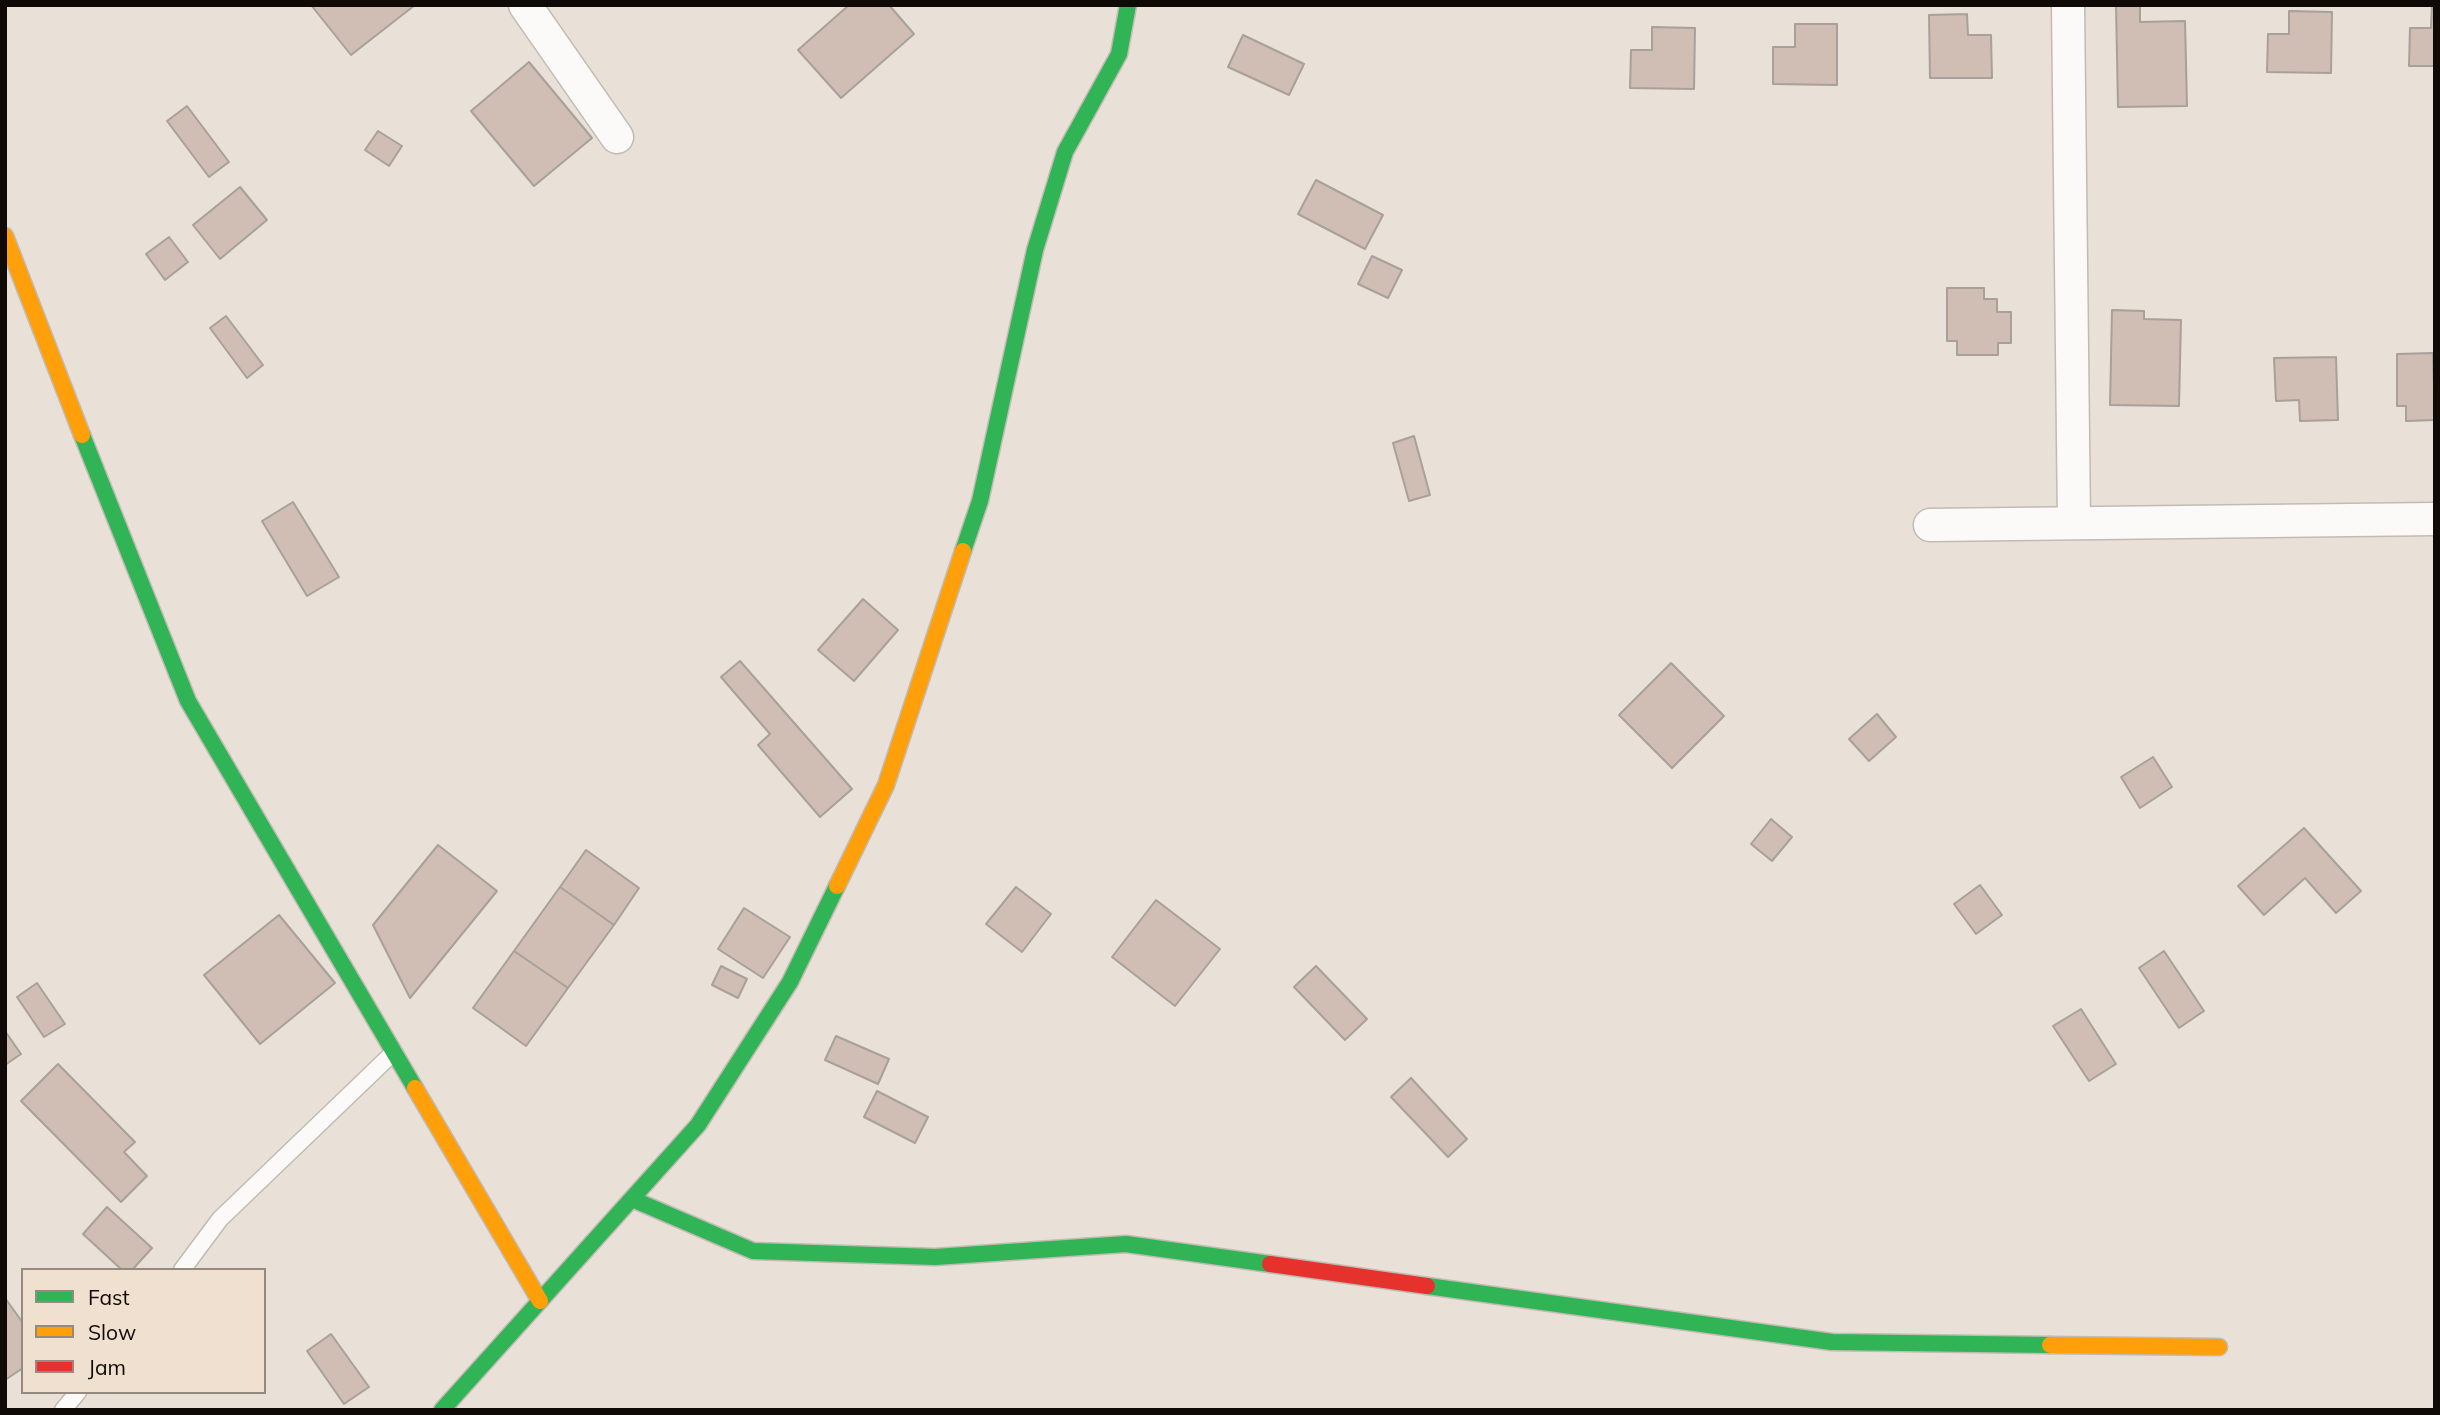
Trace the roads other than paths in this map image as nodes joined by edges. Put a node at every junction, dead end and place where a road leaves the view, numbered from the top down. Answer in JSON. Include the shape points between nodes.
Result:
{"nodes":[{"id":1,"x":525,"y":5,"type":"edge"},
{"id":2,"x":1128,"y":5,"type":"edge"},
{"id":3,"x":2068,"y":5,"type":"edge"},
{"id":4,"x":617,"y":137,"type":"dead end"},
{"id":5,"x":5,"y":236,"type":"edge"},
{"id":6,"x":2435,"y":519,"type":"edge"},
{"id":7,"x":2074,"y":523,"type":"junction"},
{"id":8,"x":1930,"y":525,"type":"dead end"},
{"id":9,"x":394,"y":1052,"type":"junction"},
{"id":10,"x":632,"y":1199,"type":"junction"},
{"id":11,"x":183,"y":1268,"type":"edge"},
{"id":12,"x":540,"y":1301,"type":"junction"},
{"id":13,"x":2219,"y":1347,"type":"dead end"},
{"id":14,"x":76,"y":1394,"type":"edge"},
{"id":15,"x":63,"y":1410,"type":"edge"},
{"id":16,"x":442,"y":1410,"type":"edge"}],
"edges":[{"from":1,"to":4,"type":"street"},
{"from":2,"to":10,"type":"street","via":[[1119,54],[1065,152],[1035,250],[980,501],[886,785],[790,982],[698,1125]]},
{"from":3,"to":7,"type":"street"},
{"from":5,"to":9,"type":"street","via":[[188,701]]},
{"from":6,"to":7,"type":"street"},
{"from":7,"to":8,"type":"street"},
{"from":9,"to":11,"type":"lane","via":[[220,1219]]},
{"from":9,"to":12,"type":"street"},
{"from":10,"to":12,"type":"street"},
{"from":10,"to":13,"type":"street","via":[[753,1251],[934,1257],[1126,1244],[1832,1342]]},
{"from":12,"to":16,"type":"street"},
{"from":14,"to":15,"type":"lane"}]}
